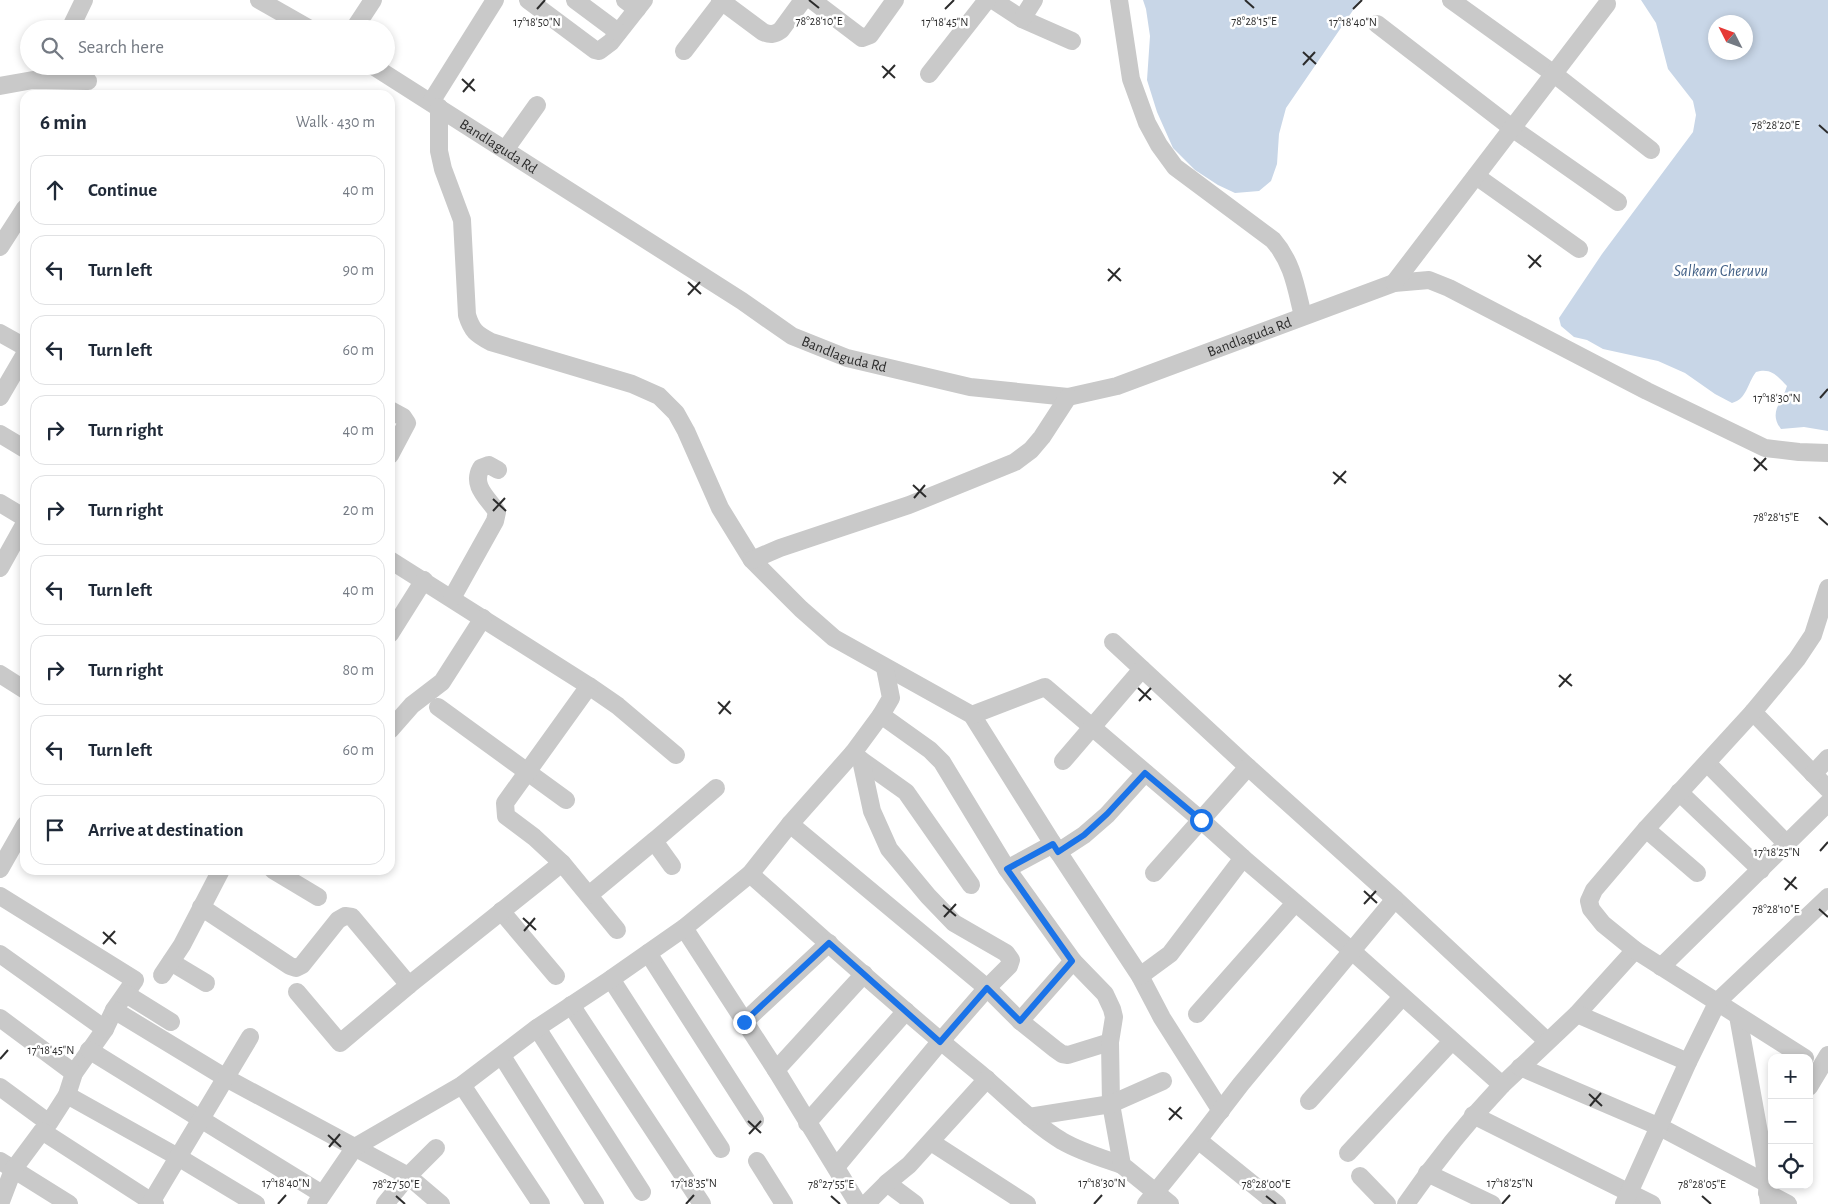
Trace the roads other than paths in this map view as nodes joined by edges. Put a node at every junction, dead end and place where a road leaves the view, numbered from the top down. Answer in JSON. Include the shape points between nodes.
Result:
{"nodes":[{"id":1,"x":84,"y":0,"type":"edge"},
{"id":2,"x":259,"y":0,"type":"edge"},
{"id":3,"x":373,"y":0,"type":"edge"},
{"id":4,"x":495,"y":0,"type":"edge"},
{"id":5,"x":528,"y":0,"type":"edge"},
{"id":6,"x":575,"y":0,"type":"edge"},
{"id":7,"x":722,"y":0,"type":"edge"},
{"id":8,"x":803,"y":0,"type":"edge"},
{"id":9,"x":812,"y":0,"type":"edge"},
{"id":10,"x":895,"y":0,"type":"edge"},
{"id":11,"x":987,"y":0,"type":"edge"},
{"id":12,"x":993,"y":0,"type":"edge"},
{"id":13,"x":1034,"y":0,"type":"edge"},
{"id":14,"x":1119,"y":0,"type":"edge"},
{"id":15,"x":1451,"y":0,"type":"edge"},
{"id":16,"x":636,"y":3,"type":"edge"},
{"id":17,"x":1607,"y":4,"type":"dead end"},
{"id":18,"x":1022,"y":19,"type":"junction"},
{"id":19,"x":74,"y":20,"type":"edge"},
{"id":20,"x":294,"y":20,"type":"edge"},
{"id":21,"x":360,"y":20,"type":"edge"},
{"id":22,"x":1377,"y":24,"type":"dead end"},
{"id":23,"x":618,"y":32,"type":"junction"},
{"id":24,"x":1072,"y":41,"type":"dead end"},
{"id":25,"x":684,"y":51,"type":"dead end"},
{"id":26,"x":929,"y":74,"type":"dead end"},
{"id":27,"x":1554,"y":74,"type":"junction"},
{"id":28,"x":388,"y":75,"type":"edge"},
{"id":29,"x":88,"y":81,"type":"dead end"},
{"id":30,"x":0,"y":86,"type":"edge"},
{"id":31,"x":435,"y":104,"type":"junction"},
{"id":32,"x":537,"y":105,"type":"dead end"},
{"id":33,"x":1512,"y":128,"type":"junction"},
{"id":34,"x":505,"y":150,"type":"junction"},
{"id":35,"x":1651,"y":150,"type":"dead end"},
{"id":36,"x":1476,"y":176,"type":"junction"},
{"id":37,"x":1618,"y":202,"type":"dead end"},
{"id":38,"x":20,"y":216,"type":"edge"},
{"id":39,"x":0,"y":247,"type":"edge"},
{"id":40,"x":1579,"y":249,"type":"dead end"},
{"id":41,"x":1394,"y":283,"type":"junction"},
{"id":42,"x":1303,"y":316,"type":"junction"},
{"id":43,"x":0,"y":333,"type":"edge"},
{"id":44,"x":20,"y":344,"type":"edge"},
{"id":45,"x":20,"y":363,"type":"edge"},
{"id":46,"x":0,"y":397,"type":"edge"},
{"id":47,"x":1068,"y":397,"type":"junction"},
{"id":48,"x":395,"y":413,"type":"edge"},
{"id":49,"x":0,"y":434,"type":"edge"},
{"id":50,"x":20,"y":446,"type":"edge"},
{"id":51,"x":395,"y":446,"type":"edge"},
{"id":52,"x":1828,"y":453,"type":"edge"},
{"id":53,"x":498,"y":470,"type":"dead end"},
{"id":54,"x":0,"y":503,"type":"edge"},
{"id":55,"x":20,"y":515,"type":"edge"},
{"id":56,"x":20,"y":532,"type":"edge"},
{"id":57,"x":752,"y":560,"type":"junction"},
{"id":58,"x":395,"y":563,"type":"edge"},
{"id":59,"x":0,"y":568,"type":"edge"},
{"id":60,"x":424,"y":580,"type":"junction"},
{"id":61,"x":1828,"y":588,"type":"edge"},
{"id":62,"x":452,"y":598,"type":"junction"},
{"id":63,"x":483,"y":618,"type":"junction"},
{"id":64,"x":395,"y":626,"type":"edge"},
{"id":65,"x":1113,"y":642,"type":"dead end"},
{"id":66,"x":884,"y":668,"type":"junction"},
{"id":67,"x":1142,"y":669,"type":"junction"},
{"id":68,"x":0,"y":674,"type":"edge"},
{"id":69,"x":589,"y":686,"type":"junction"},
{"id":70,"x":20,"y":687,"type":"edge"},
{"id":71,"x":438,"y":707,"type":"dead end"},
{"id":72,"x":1753,"y":712,"type":"junction"},
{"id":73,"x":881,"y":714,"type":"junction"},
{"id":74,"x":972,"y":715,"type":"junction"},
{"id":75,"x":395,"y":725,"type":"edge"},
{"id":76,"x":1092,"y":727,"type":"junction"},
{"id":77,"x":676,"y":755,"type":"dead end"},
{"id":78,"x":857,"y":757,"type":"junction"},
{"id":79,"x":1828,"y":758,"type":"edge"},
{"id":80,"x":1063,"y":761,"type":"dead end"},
{"id":81,"x":1707,"y":762,"type":"junction"},
{"id":82,"x":1248,"y":767,"type":"junction"},
{"id":83,"x":528,"y":772,"type":"junction"},
{"id":84,"x":1145,"y":773,"type":"junction"},
{"id":85,"x":1813,"y":774,"type":"junction"},
{"id":86,"x":716,"y":788,"type":"dead end"},
{"id":87,"x":1828,"y":789,"type":"edge"},
{"id":88,"x":1679,"y":792,"type":"junction"},
{"id":89,"x":566,"y":800,"type":"dead end"},
{"id":90,"x":1828,"y":804,"type":"edge"},
{"id":91,"x":1201,"y":820,"type":"junction"},
{"id":92,"x":790,"y":824,"type":"junction"},
{"id":93,"x":1646,"y":829,"type":"junction"},
{"id":94,"x":20,"y":834,"type":"edge"},
{"id":95,"x":654,"y":841,"type":"junction"},
{"id":96,"x":1788,"y":845,"type":"junction"},
{"id":97,"x":1056,"y":848,"type":"junction"},
{"id":98,"x":1242,"y":858,"type":"junction"},
{"id":99,"x":562,"y":863,"type":"junction"},
{"id":100,"x":672,"y":866,"type":"dead end"},
{"id":101,"x":0,"y":869,"type":"edge"},
{"id":102,"x":1007,"y":869,"type":"junction"},
{"id":103,"x":1761,"y":870,"type":"junction"},
{"id":104,"x":1154,"y":873,"type":"dead end"},
{"id":105,"x":1697,"y":873,"type":"dead end"},
{"id":106,"x":750,"y":874,"type":"junction"},
{"id":107,"x":218,"y":875,"type":"edge"},
{"id":108,"x":281,"y":875,"type":"edge"},
{"id":109,"x":971,"y":885,"type":"dead end"},
{"id":110,"x":589,"y":895,"type":"junction"},
{"id":111,"x":0,"y":896,"type":"edge"},
{"id":112,"x":318,"y":897,"type":"dead end"},
{"id":113,"x":1828,"y":897,"type":"edge"},
{"id":114,"x":1395,"y":899,"type":"junction"},
{"id":115,"x":1295,"y":903,"type":"junction"},
{"id":116,"x":201,"y":907,"type":"junction"},
{"id":117,"x":501,"y":910,"type":"junction"},
{"id":118,"x":684,"y":928,"type":"junction"},
{"id":119,"x":618,"y":930,"type":"dead end"},
{"id":120,"x":829,"y":943,"type":"junction"},
{"id":121,"x":1635,"y":950,"type":"junction"},
{"id":122,"x":1352,"y":951,"type":"junction"},
{"id":123,"x":648,"y":953,"type":"junction"},
{"id":124,"x":0,"y":954,"type":"edge"},
{"id":125,"x":1072,"y":961,"type":"junction"},
{"id":126,"x":1661,"y":967,"type":"junction"},
{"id":127,"x":864,"y":974,"type":"junction"},
{"id":128,"x":556,"y":976,"type":"dead end"},
{"id":129,"x":1140,"y":976,"type":"junction"},
{"id":130,"x":611,"y":979,"type":"junction"},
{"id":131,"x":206,"y":984,"type":"dead end"},
{"id":132,"x":410,"y":985,"type":"junction"},
{"id":133,"x":987,"y":988,"type":"junction"},
{"id":134,"x":297,"y":992,"type":"dead end"},
{"id":135,"x":126,"y":994,"type":"junction"},
{"id":136,"x":1402,"y":996,"type":"junction"},
{"id":137,"x":1718,"y":1001,"type":"junction"},
{"id":138,"x":571,"y":1005,"type":"junction"},
{"id":139,"x":114,"y":1010,"type":"junction"},
{"id":140,"x":906,"y":1011,"type":"junction"},
{"id":141,"x":1197,"y":1014,"type":"dead end"},
{"id":142,"x":1577,"y":1014,"type":"junction"},
{"id":143,"x":1738,"y":1016,"type":"junction"},
{"id":144,"x":0,"y":1018,"type":"edge"},
{"id":145,"x":1020,"y":1021,"type":"junction"},
{"id":146,"x":170,"y":1022,"type":"dead end"},
{"id":147,"x":744,"y":1022,"type":"junction"},
{"id":148,"x":105,"y":1028,"type":"junction"},
{"id":149,"x":537,"y":1028,"type":"junction"},
{"id":150,"x":250,"y":1037,"type":"dead end"},
{"id":151,"x":1547,"y":1040,"type":"junction"},
{"id":152,"x":1452,"y":1041,"type":"junction"},
{"id":153,"x":940,"y":1042,"type":"junction"},
{"id":154,"x":1110,"y":1042,"type":"junction"},
{"id":155,"x":89,"y":1050,"type":"junction"},
{"id":156,"x":1799,"y":1054,"type":"edge"},
{"id":157,"x":502,"y":1056,"type":"junction"},
{"id":158,"x":1688,"y":1062,"type":"junction"},
{"id":159,"x":1821,"y":1063,"type":"edge"},
{"id":160,"x":1520,"y":1067,"type":"junction"},
{"id":161,"x":776,"y":1070,"type":"junction"},
{"id":162,"x":74,"y":1073,"type":"junction"},
{"id":163,"x":226,"y":1078,"type":"junction"},
{"id":164,"x":987,"y":1079,"type":"junction"},
{"id":165,"x":1813,"y":1079,"type":"edge"},
{"id":166,"x":1163,"y":1081,"type":"dead end"},
{"id":167,"x":462,"y":1085,"type":"junction"},
{"id":168,"x":1502,"y":1085,"type":"junction"},
{"id":169,"x":0,"y":1087,"type":"edge"},
{"id":170,"x":68,"y":1095,"type":"junction"},
{"id":171,"x":1309,"y":1101,"type":"dead end"},
{"id":172,"x":1111,"y":1104,"type":"junction"},
{"id":173,"x":1220,"y":1111,"type":"junction"},
{"id":174,"x":1473,"y":1115,"type":"junction"},
{"id":175,"x":1029,"y":1117,"type":"junction"},
{"id":176,"x":202,"y":1118,"type":"junction"},
{"id":177,"x":755,"y":1120,"type":"dead end"},
{"id":178,"x":807,"y":1123,"type":"junction"},
{"id":179,"x":1660,"y":1127,"type":"junction"},
{"id":180,"x":1198,"y":1140,"type":"junction"},
{"id":181,"x":931,"y":1142,"type":"junction"},
{"id":182,"x":355,"y":1147,"type":"junction"},
{"id":183,"x":436,"y":1148,"type":"dead end"},
{"id":184,"x":721,"y":1149,"type":"dead end"},
{"id":185,"x":1348,"y":1153,"type":"dead end"},
{"id":186,"x":1768,"y":1155,"type":"edge"},
{"id":187,"x":178,"y":1157,"type":"junction"},
{"id":188,"x":757,"y":1161,"type":"dead end"},
{"id":189,"x":1122,"y":1165,"type":"junction"},
{"id":190,"x":6,"y":1166,"type":"edge"},
{"id":191,"x":836,"y":1167,"type":"junction"},
{"id":192,"x":1427,"y":1173,"type":"junction"},
{"id":193,"x":408,"y":1176,"type":"junction"},
{"id":194,"x":1360,"y":1176,"type":"dead end"},
{"id":195,"x":887,"y":1183,"type":"junction"},
{"id":196,"x":642,"y":1192,"type":"dead end"},
{"id":197,"x":1767,"y":1193,"type":"edge"},
{"id":198,"x":1150,"y":1198,"type":"edge"},
{"id":199,"x":319,"y":1199,"type":"edge"},
{"id":200,"x":1627,"y":1199,"type":"edge"},
{"id":201,"x":152,"y":1203,"type":"edge"},
{"id":202,"x":0,"y":1204,"type":"edge"},
{"id":203,"x":69,"y":1204,"type":"edge"},
{"id":204,"x":256,"y":1204,"type":"edge"},
{"id":205,"x":385,"y":1204,"type":"edge"},
{"id":206,"x":441,"y":1204,"type":"edge"},
{"id":207,"x":541,"y":1204,"type":"edge"},
{"id":208,"x":595,"y":1204,"type":"edge"},
{"id":209,"x":702,"y":1204,"type":"edge"},
{"id":210,"x":784,"y":1204,"type":"edge"},
{"id":211,"x":858,"y":1204,"type":"edge"},
{"id":212,"x":866,"y":1204,"type":"edge"},
{"id":213,"x":915,"y":1204,"type":"edge"},
{"id":214,"x":1027,"y":1204,"type":"edge"},
{"id":215,"x":1170,"y":1204,"type":"edge"},
{"id":216,"x":1277,"y":1204,"type":"edge"},
{"id":217,"x":1387,"y":1204,"type":"edge"},
{"id":218,"x":1406,"y":1204,"type":"edge"},
{"id":219,"x":1492,"y":1204,"type":"edge"},
{"id":220,"x":1652,"y":1204,"type":"edge"},
{"id":221,"x":1788,"y":1204,"type":"edge"}],
"edges":[{"from":1,"to":19,"type":"street"},
{"from":2,"to":20,"type":"street"},
{"from":3,"to":21,"type":"street"},
{"from":4,"to":31,"type":"street"},
{"from":5,"to":23,"type":"street","via":[[595,50],[603,49]]},
{"from":6,"to":23,"type":"street"},
{"from":7,"to":8,"type":"street","via":[[769,34],[781,30]]},
{"from":7,"to":25,"type":"street"},
{"from":9,"to":10,"type":"street","via":[[862,38],[870,35]]},
{"from":11,"to":26,"type":"street"},
{"from":12,"to":18,"type":"street"},
{"from":13,"to":18,"type":"street"},
{"from":14,"to":42,"type":"street","via":[[1131,79],[1159,145],[1175,168],[1282,250],[1291,267]]},
{"from":15,"to":27,"type":"street"},
{"from":16,"to":23,"type":"street"},
{"from":17,"to":27,"type":"street"},
{"from":18,"to":24,"type":"street"},
{"from":22,"to":33,"type":"street"},
{"from":27,"to":33,"type":"street"},
{"from":27,"to":35,"type":"street"},
{"from":28,"to":31,"type":"street","name":"Bandlaguda Rd"},
{"from":29,"to":30,"type":"street","via":[[33,80]]},
{"from":31,"to":34,"type":"street","name":"Bandlaguda Rd"},
{"from":31,"to":57,"type":"street","via":[[443,169],[462,220],[467,315],[471,328],[490,342],[632,384],[659,396],[676,413],[720,508]]},
{"from":32,"to":34,"type":"street"},
{"from":33,"to":36,"type":"street"},
{"from":33,"to":37,"type":"street"},
{"from":34,"to":47,"type":"street","name":"Bandlaguda Rd","via":[[742,300],[792,336],[847,358],[970,387]]},
{"from":36,"to":40,"type":"street"},
{"from":36,"to":41,"type":"street"},
{"from":38,"to":39,"type":"street"},
{"from":41,"to":42,"type":"street","name":"Bandlaguda Rd"},
{"from":41,"to":52,"type":"street","name":"Bandlaguda Rd","via":[[1429,280],[1449,288],[1765,448]]},
{"from":42,"to":47,"type":"street","name":"Bandlaguda Rd","via":[[1117,386]]},
{"from":43,"to":44,"type":"street"},
{"from":45,"to":46,"type":"street"},
{"from":47,"to":57,"type":"street","via":[[1042,437],[1015,462],[909,505]]},
{"from":48,"to":51,"type":"street","via":[[407,423]]},
{"from":49,"to":50,"type":"street"},
{"from":53,"to":62,"type":"street","via":[[490,466],[481,468],[477,475],[479,488],[497,512],[496,521]]},
{"from":54,"to":55,"type":"street"},
{"from":56,"to":59,"type":"street"},
{"from":57,"to":66,"type":"street","via":[[834,638]]},
{"from":58,"to":60,"type":"street"},
{"from":60,"to":62,"type":"street"},
{"from":60,"to":64,"type":"street"},
{"from":61,"to":72,"type":"street","via":[[1813,635]]},
{"from":62,"to":63,"type":"street"},
{"from":63,"to":69,"type":"street"},
{"from":63,"to":75,"type":"street","via":[[442,682]]},
{"from":65,"to":67,"type":"street"},
{"from":66,"to":73,"type":"street","via":[[890,698]]},
{"from":66,"to":74,"type":"street"},
{"from":67,"to":76,"type":"street"},
{"from":67,"to":82,"type":"street"},
{"from":68,"to":70,"type":"street"},
{"from":69,"to":77,"type":"street"},
{"from":69,"to":83,"type":"street"},
{"from":71,"to":83,"type":"street"},
{"from":72,"to":81,"type":"street"},
{"from":72,"to":85,"type":"street"},
{"from":73,"to":78,"type":"street"},
{"from":73,"to":102,"type":"street","via":[[942,762]]},
{"from":74,"to":76,"type":"street","via":[[1045,686]]},
{"from":74,"to":97,"type":"street"},
{"from":76,"to":80,"type":"street"},
{"from":76,"to":84,"type":"street"},
{"from":78,"to":92,"type":"street"},
{"from":78,"to":109,"type":"street","via":[[906,792]]},
{"from":78,"to":133,"type":"street","via":[[872,811],[889,849],[954,923],[1006,953],[1011,960]]},
{"from":79,"to":85,"type":"street"},
{"from":81,"to":88,"type":"street"},
{"from":81,"to":96,"type":"street"},
{"from":82,"to":91,"type":"street"},
{"from":82,"to":114,"type":"street"},
{"from":83,"to":89,"type":"street"},
{"from":83,"to":99,"type":"street","via":[[505,803],[506,816]]},
{"from":84,"to":91,"type":"street"},
{"from":84,"to":97,"type":"street","via":[[1084,835]]},
{"from":85,"to":87,"type":"street"},
{"from":86,"to":95,"type":"street"},
{"from":88,"to":93,"type":"street"},
{"from":88,"to":103,"type":"street"},
{"from":90,"to":96,"type":"street"},
{"from":91,"to":98,"type":"street"},
{"from":91,"to":104,"type":"street"},
{"from":92,"to":106,"type":"street"},
{"from":92,"to":133,"type":"street"},
{"from":93,"to":105,"type":"street"},
{"from":93,"to":121,"type":"street","via":[[1594,890],[1589,901],[1598,920]]},
{"from":94,"to":101,"type":"street"},
{"from":95,"to":100,"type":"street"},
{"from":95,"to":110,"type":"street"},
{"from":96,"to":103,"type":"street"},
{"from":97,"to":102,"type":"street"},
{"from":97,"to":129,"type":"street"},
{"from":98,"to":115,"type":"street"},
{"from":98,"to":129,"type":"street","via":[[1170,954]]},
{"from":99,"to":110,"type":"street"},
{"from":99,"to":117,"type":"street"},
{"from":102,"to":125,"type":"street"},
{"from":103,"to":126,"type":"street"},
{"from":106,"to":118,"type":"street"},
{"from":106,"to":120,"type":"street"},
{"from":107,"to":116,"type":"street"},
{"from":108,"to":112,"type":"street"},
{"from":110,"to":119,"type":"street"},
{"from":111,"to":135,"type":"street","via":[[135,980]]},
{"from":113,"to":137,"type":"street"},
{"from":114,"to":122,"type":"street"},
{"from":114,"to":151,"type":"street"},
{"from":115,"to":122,"type":"street"},
{"from":115,"to":141,"type":"street"},
{"from":116,"to":131,"type":"street","via":[[166,968]]},
{"from":116,"to":132,"type":"street","via":[[296,968],[302,965],[338,920],[352,917]]},
{"from":117,"to":128,"type":"street"},
{"from":117,"to":132,"type":"street"},
{"from":118,"to":123,"type":"street"},
{"from":118,"to":147,"type":"street"},
{"from":120,"to":127,"type":"street"},
{"from":120,"to":147,"type":"street"},
{"from":121,"to":126,"type":"street"},
{"from":121,"to":142,"type":"street"},
{"from":122,"to":136,"type":"street"},
{"from":122,"to":173,"type":"street"},
{"from":123,"to":130,"type":"street"},
{"from":123,"to":177,"type":"street"},
{"from":124,"to":148,"type":"street"},
{"from":125,"to":145,"type":"street"},
{"from":125,"to":154,"type":"street","via":[[1105,994],[1114,1017]]},
{"from":126,"to":137,"type":"street"},
{"from":127,"to":140,"type":"street"},
{"from":127,"to":161,"type":"street"},
{"from":129,"to":173,"type":"street"},
{"from":130,"to":138,"type":"street"},
{"from":130,"to":184,"type":"street"},
{"from":132,"to":134,"type":"street","via":[[340,1043]]},
{"from":133,"to":145,"type":"street"},
{"from":133,"to":153,"type":"street"},
{"from":135,"to":139,"type":"street"},
{"from":135,"to":146,"type":"street"},
{"from":136,"to":152,"type":"street"},
{"from":136,"to":171,"type":"street"},
{"from":137,"to":143,"type":"street"},
{"from":137,"to":158,"type":"street"},
{"from":138,"to":149,"type":"street"},
{"from":138,"to":209,"type":"street"},
{"from":139,"to":148,"type":"street"},
{"from":139,"to":163,"type":"street"},
{"from":140,"to":153,"type":"street"},
{"from":140,"to":178,"type":"street"},
{"from":142,"to":151,"type":"street"},
{"from":142,"to":158,"type":"street"},
{"from":143,"to":156,"type":"street"},
{"from":143,"to":186,"type":"street"},
{"from":144,"to":162,"type":"street"},
{"from":145,"to":154,"type":"street","via":[[1062,1054],[1077,1053]]},
{"from":147,"to":161,"type":"street"},
{"from":148,"to":155,"type":"street"},
{"from":149,"to":157,"type":"street"},
{"from":149,"to":196,"type":"street"},
{"from":150,"to":163,"type":"street"},
{"from":151,"to":160,"type":"street"},
{"from":152,"to":168,"type":"street"},
{"from":152,"to":185,"type":"street"},
{"from":153,"to":164,"type":"street"},
{"from":153,"to":191,"type":"street"},
{"from":154,"to":172,"type":"street"},
{"from":155,"to":162,"type":"street"},
{"from":155,"to":176,"type":"street"},
{"from":157,"to":167,"type":"street"},
{"from":157,"to":208,"type":"street"},
{"from":158,"to":179,"type":"street"},
{"from":159,"to":165,"type":"street"},
{"from":160,"to":168,"type":"street"},
{"from":160,"to":179,"type":"street"},
{"from":161,"to":178,"type":"street"},
{"from":162,"to":170,"type":"street"},
{"from":163,"to":176,"type":"street"},
{"from":163,"to":182,"type":"street"},
{"from":164,"to":175,"type":"street"},
{"from":164,"to":181,"type":"street"},
{"from":166,"to":172,"type":"street"},
{"from":167,"to":182,"type":"street"},
{"from":167,"to":207,"type":"street"},
{"from":168,"to":174,"type":"street"},
{"from":169,"to":170,"type":"street","via":[[49,1123]]},
{"from":170,"to":187,"type":"street"},
{"from":172,"to":175,"type":"street"},
{"from":172,"to":189,"type":"street"},
{"from":173,"to":180,"type":"street"},
{"from":174,"to":192,"type":"street"},
{"from":174,"to":200,"type":"street"},
{"from":175,"to":189,"type":"street","via":[[1081,1151]]},
{"from":176,"to":187,"type":"street"},
{"from":176,"to":199,"type":"street"},
{"from":178,"to":191,"type":"street"},
{"from":179,"to":197,"type":"street"},
{"from":179,"to":200,"type":"street"},
{"from":180,"to":198,"type":"street"},
{"from":180,"to":216,"type":"street"},
{"from":181,"to":195,"type":"street"},
{"from":181,"to":214,"type":"street"},
{"from":182,"to":193,"type":"street"},
{"from":182,"to":199,"type":"street"},
{"from":183,"to":193,"type":"street"},
{"from":186,"to":197,"type":"street"},
{"from":187,"to":201,"type":"street"},
{"from":187,"to":204,"type":"street"},
{"from":188,"to":210,"type":"street"},
{"from":189,"to":198,"type":"street"},
{"from":190,"to":201,"type":"street","via":[[42,1131]]},
{"from":190,"to":202,"type":"street"},
{"from":190,"to":203,"type":"street"},
{"from":191,"to":211,"type":"street"},
{"from":192,"to":218,"type":"street"},
{"from":192,"to":219,"type":"street"},
{"from":193,"to":205,"type":"street"},
{"from":193,"to":206,"type":"street"},
{"from":194,"to":217,"type":"street"},
{"from":195,"to":212,"type":"street"},
{"from":195,"to":213,"type":"street"},
{"from":197,"to":221,"type":"street"},
{"from":198,"to":215,"type":"street"},
{"from":200,"to":220,"type":"street"}]}
